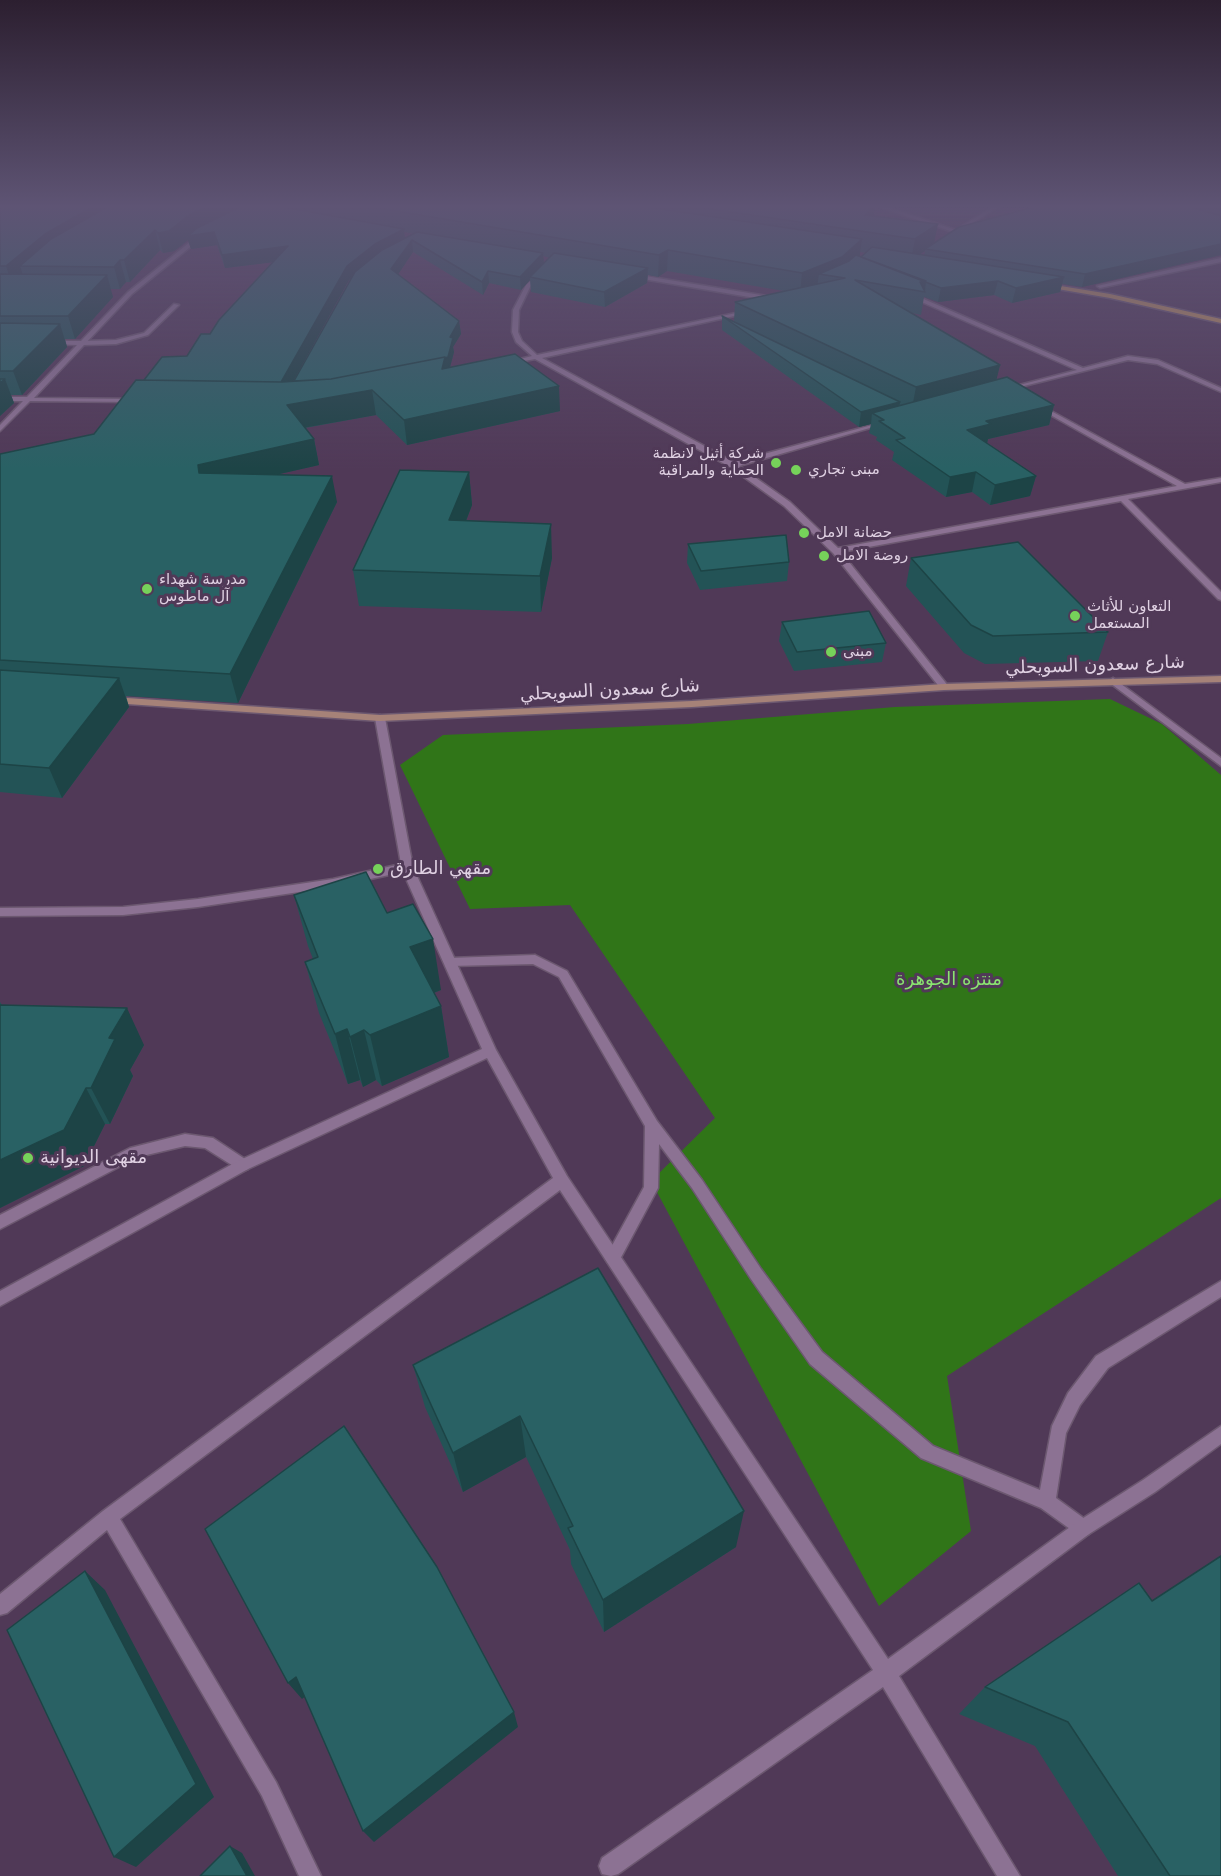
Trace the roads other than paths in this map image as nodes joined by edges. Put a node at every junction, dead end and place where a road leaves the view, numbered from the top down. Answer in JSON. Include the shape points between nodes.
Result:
{"nodes":[{"id":1,"x":130,"y":293,"type":"edge"},
{"id":2,"x":523,"y":294,"type":"edge"},
{"id":3,"x":736,"y":294,"type":"edge"},
{"id":4,"x":904,"y":294,"type":"edge"},
{"id":5,"x":1096,"y":294,"type":"edge"},
{"id":6,"x":1133,"y":294,"type":"edge"},
{"id":7,"x":786,"y":302,"type":"edge"},
{"id":8,"x":775,"y":304,"type":"edge"},
{"id":9,"x":176,"y":306,"type":"dead end"},
{"id":10,"x":764,"y":307,"type":"edge"},
{"id":11,"x":753,"y":309,"type":"edge"},
{"id":12,"x":1221,"y":314,"type":"edge"},
{"id":13,"x":711,"y":320,"type":"junction"},
{"id":14,"x":1221,"y":321,"type":"edge"},
{"id":15,"x":721,"y":325,"type":"edge"},
{"id":16,"x":42,"y":342,"type":"edge"},
{"id":17,"x":84,"y":343,"type":"junction"},
{"id":18,"x":537,"y":358,"type":"junction"},
{"id":19,"x":504,"y":364,"type":"edge"},
{"id":20,"x":1083,"y":370,"type":"junction"},
{"id":21,"x":1007,"y":389,"type":"junction"},
{"id":22,"x":1221,"y":390,"type":"edge"},
{"id":23,"x":996,"y":392,"type":"edge"},
{"id":24,"x":1017,"y":395,"type":"edge"},
{"id":25,"x":0,"y":399,"type":"edge"},
{"id":26,"x":30,"y":400,"type":"junction"},
{"id":27,"x":147,"y":401,"type":"edge"},
{"id":28,"x":1028,"y":401,"type":"edge"},
{"id":29,"x":897,"y":419,"type":"edge"},
{"id":30,"x":0,"y":429,"type":"edge"},
{"id":31,"x":733,"y":465,"type":"junction"},
{"id":32,"x":1221,"y":480,"type":"edge"},
{"id":33,"x":1184,"y":487,"type":"junction"},
{"id":34,"x":1122,"y":498,"type":"junction"},
{"id":35,"x":836,"y":551,"type":"junction"},
{"id":36,"x":1221,"y":597,"type":"edge"},
{"id":37,"x":1221,"y":680,"type":"edge"},
{"id":38,"x":1113,"y":681,"type":"junction"},
{"id":39,"x":944,"y":687,"type":"junction"},
{"id":40,"x":104,"y":699,"type":"edge"},
{"id":41,"x":380,"y":718,"type":"junction"},
{"id":42,"x":1221,"y":763,"type":"edge"},
{"id":43,"x":407,"y":867,"type":"junction"},
{"id":44,"x":0,"y":912,"type":"edge"},
{"id":45,"x":450,"y":962,"type":"junction"},
{"id":46,"x":490,"y":1051,"type":"junction"},
{"id":47,"x":652,"y":1125,"type":"junction"},
{"id":48,"x":243,"y":1165,"type":"junction"},
{"id":49,"x":562,"y":1180,"type":"junction"},
{"id":50,"x":0,"y":1222,"type":"edge"},
{"id":51,"x":613,"y":1258,"type":"junction"},
{"id":52,"x":1221,"y":1288,"type":"edge"},
{"id":53,"x":0,"y":1299,"type":"edge"},
{"id":54,"x":1221,"y":1434,"type":"edge"},
{"id":55,"x":1047,"y":1502,"type":"junction"},
{"id":56,"x":109,"y":1517,"type":"junction"},
{"id":57,"x":1083,"y":1528,"type":"junction"},
{"id":58,"x":0,"y":1606,"type":"edge"},
{"id":59,"x":886,"y":1673,"type":"junction"},
{"id":60,"x":609,"y":1866,"type":"dead end"},
{"id":61,"x":310,"y":1876,"type":"edge"},
{"id":62,"x":1009,"y":1876,"type":"edge"}],
"edges":[{"from":1,"to":17,"type":"street"},
{"from":2,"to":18,"type":"street","via":[[514,322],[519,342]]},
{"from":3,"to":7,"type":"street"},
{"from":4,"to":20,"type":"street"},
{"from":5,"to":14,"type":"main road"},
{"from":6,"to":12,"type":"main road"},
{"from":8,"to":10,"type":"street"},
{"from":9,"to":17,"type":"street","via":[[146,334],[116,342]]},
{"from":11,"to":13,"type":"street"},
{"from":13,"to":15,"type":"street"},
{"from":13,"to":18,"type":"street"},
{"from":16,"to":17,"type":"street"},
{"from":17,"to":26,"type":"street"},
{"from":18,"to":19,"type":"street"},
{"from":18,"to":31,"type":"street"},
{"from":20,"to":21,"type":"street"},
{"from":20,"to":22,"type":"street","via":[[1128,358],[1145,359]]},
{"from":21,"to":23,"type":"street"},
{"from":21,"to":24,"type":"street"},
{"from":25,"to":26,"type":"street"},
{"from":26,"to":27,"type":"street"},
{"from":26,"to":30,"type":"street"},
{"from":28,"to":33,"type":"street"},
{"from":29,"to":31,"type":"street"},
{"from":31,"to":35,"type":"street","via":[[787,504]]},
{"from":32,"to":33,"type":"street"},
{"from":33,"to":34,"type":"street"},
{"from":34,"to":35,"type":"street"},
{"from":34,"to":36,"type":"street"},
{"from":35,"to":39,"type":"street"},
{"from":37,"to":38,"type":"main road","name":"شارع سعدون السويحلي"},
{"from":38,"to":39,"type":"main road","name":"شارع سعدون السويحلي"},
{"from":38,"to":42,"type":"street"},
{"from":39,"to":41,"type":"main road","name":"شارع سعدون السويحلي"},
{"from":40,"to":41,"type":"main road","name":"شارع سعدون السويحلي"},
{"from":41,"to":43,"type":"street"},
{"from":43,"to":44,"type":"street","via":[[333,883],[187,904],[123,911]]},
{"from":43,"to":45,"type":"street"},
{"from":45,"to":46,"type":"street"},
{"from":45,"to":47,"type":"street","via":[[535,959],[563,974]]},
{"from":46,"to":48,"type":"street"},
{"from":46,"to":49,"type":"street"},
{"from":47,"to":51,"type":"street","via":[[651,1188]]},
{"from":47,"to":55,"type":"street","via":[[816,1358],[927,1452]]},
{"from":48,"to":50,"type":"street","via":[[208,1142],[184,1140],[135,1152]]},
{"from":48,"to":53,"type":"street"},
{"from":49,"to":51,"type":"street"},
{"from":49,"to":56,"type":"street"},
{"from":51,"to":59,"type":"street"},
{"from":52,"to":55,"type":"street","via":[[1102,1362],[1074,1399],[1058,1432]]},
{"from":54,"to":57,"type":"street"},
{"from":55,"to":57,"type":"street"},
{"from":56,"to":58,"type":"street"},
{"from":56,"to":61,"type":"street","via":[[269,1789]]},
{"from":57,"to":59,"type":"street"},
{"from":59,"to":60,"type":"street"},
{"from":59,"to":62,"type":"street"}]}
